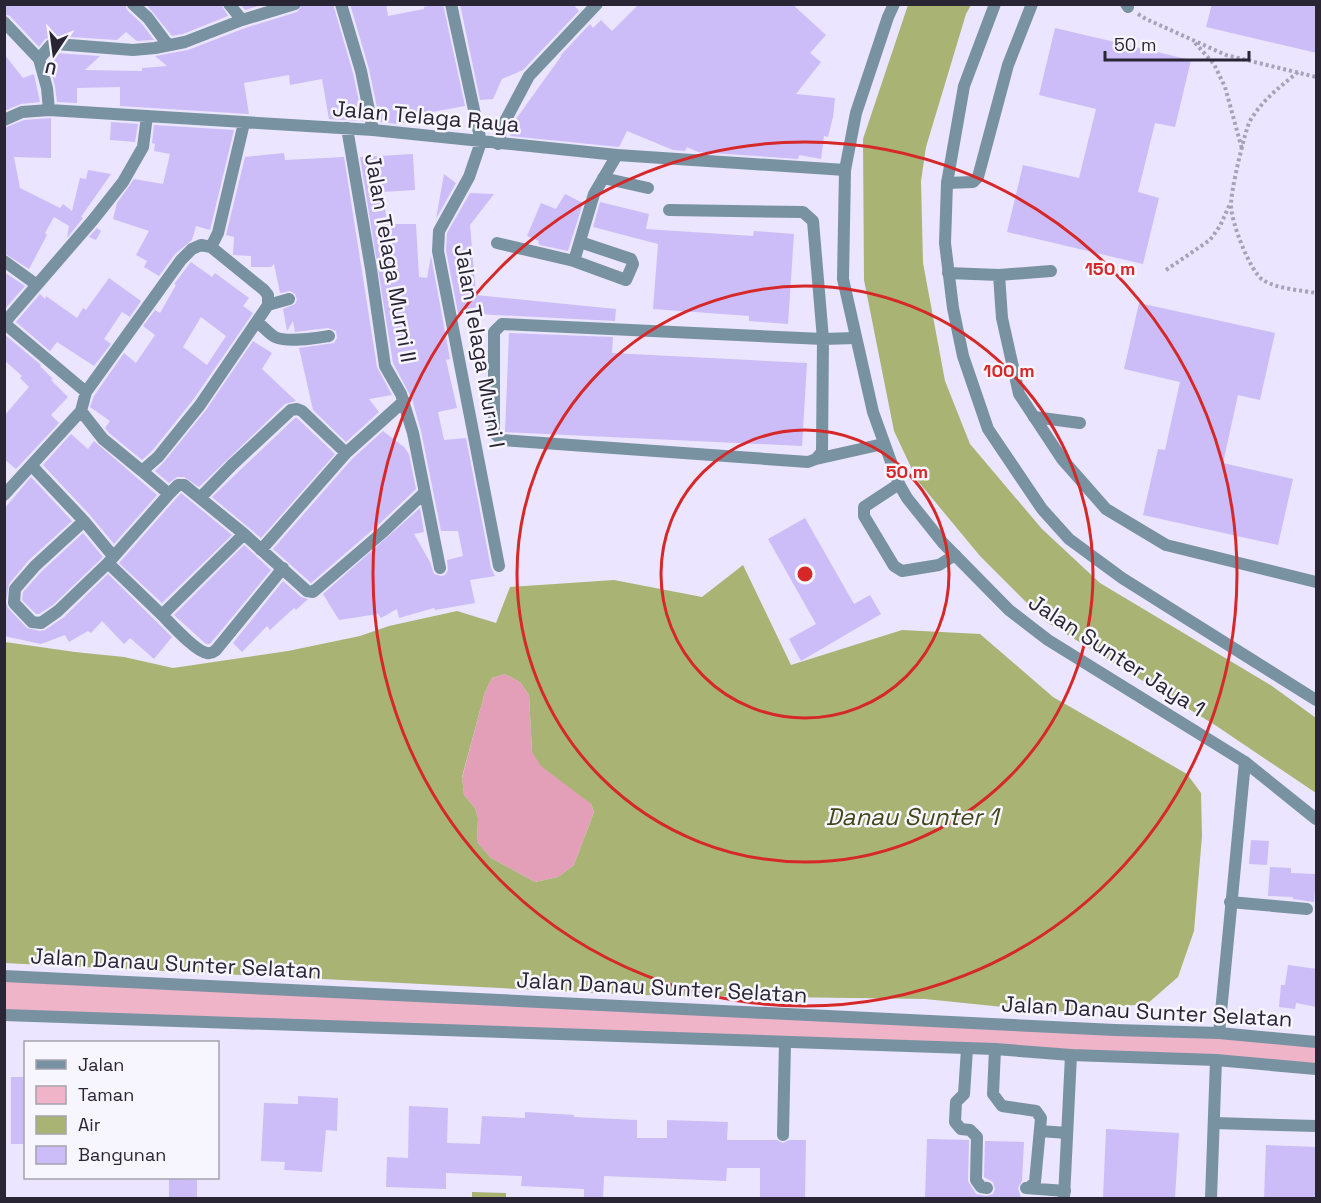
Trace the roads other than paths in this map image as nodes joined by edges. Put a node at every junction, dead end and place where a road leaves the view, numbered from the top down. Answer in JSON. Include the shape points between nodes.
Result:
{"nodes":[{"id":1,"x":133,"y":4,"type":"edge"},
{"id":2,"x":229,"y":4,"type":"edge"},
{"id":3,"x":295,"y":4,"type":"edge"},
{"id":4,"x":341,"y":4,"type":"edge"},
{"id":5,"x":451,"y":4,"type":"edge"},
{"id":6,"x":597,"y":4,"type":"edge"},
{"id":7,"x":894,"y":4,"type":"edge"},
{"id":8,"x":995,"y":4,"type":"edge"},
{"id":9,"x":1032,"y":4,"type":"edge"},
{"id":10,"x":242,"y":20,"type":"junction"},
{"id":11,"x":4,"y":22,"type":"edge"},
{"id":12,"x":168,"y":45,"type":"junction"},
{"id":13,"x":39,"y":59,"type":"junction"},
{"id":14,"x":48,"y":110,"type":"junction"},
{"id":15,"x":147,"y":116,"type":"junction"},
{"id":16,"x":4,"y":120,"type":"edge"},
{"id":17,"x":244,"y":123,"type":"junction"},
{"id":18,"x":347,"y":128,"type":"junction"},
{"id":19,"x":374,"y":130,"type":"junction"},
{"id":20,"x":482,"y":142,"type":"junction"},
{"id":21,"x":498,"y":144,"type":"junction"},
{"id":22,"x":617,"y":155,"type":"junction"},
{"id":23,"x":845,"y":170,"type":"junction"},
{"id":24,"x":603,"y":178,"type":"junction"},
{"id":25,"x":947,"y":183,"type":"junction"},
{"id":26,"x":648,"y":188,"type":"dead end"},
{"id":27,"x":669,"y":210,"type":"dead end"},
{"id":28,"x":580,"y":242,"type":"junction"},
{"id":29,"x":496,"y":243,"type":"dead end"},
{"id":30,"x":211,"y":248,"type":"junction"},
{"id":31,"x":4,"y":261,"type":"edge"},
{"id":32,"x":574,"y":261,"type":"junction"},
{"id":33,"x":1051,"y":271,"type":"dead end"},
{"id":34,"x":948,"y":273,"type":"junction"},
{"id":35,"x":999,"y":275,"type":"junction"},
{"id":36,"x":37,"y":285,"type":"junction"},
{"id":37,"x":289,"y":299,"type":"dead end"},
{"id":38,"x":268,"y":305,"type":"junction"},
{"id":39,"x":257,"y":322,"type":"junction"},
{"id":40,"x":5,"y":323,"type":"edge"},
{"id":41,"x":328,"y":336,"type":"dead end"},
{"id":42,"x":855,"y":338,"type":"junction"},
{"id":43,"x":823,"y":339,"type":"junction"},
{"id":44,"x":86,"y":392,"type":"junction"},
{"id":45,"x":404,"y":401,"type":"junction"},
{"id":46,"x":81,"y":411,"type":"junction"},
{"id":47,"x":1034,"y":417,"type":"junction"},
{"id":48,"x":1080,"y":423,"type":"dead end"},
{"id":49,"x":883,"y":444,"type":"junction"},
{"id":50,"x":346,"y":453,"type":"junction"},
{"id":51,"x":816,"y":459,"type":"junction"},
{"id":52,"x":32,"y":466,"type":"junction"},
{"id":53,"x":142,"y":471,"type":"junction"},
{"id":54,"x":899,"y":483,"type":"junction"},
{"id":55,"x":424,"y":493,"type":"junction"},
{"id":56,"x":169,"y":494,"type":"junction"},
{"id":57,"x":4,"y":495,"type":"edge"},
{"id":58,"x":200,"y":498,"type":"junction"},
{"id":59,"x":84,"y":521,"type":"junction"},
{"id":60,"x":244,"y":534,"type":"junction"},
{"id":61,"x":261,"y":549,"type":"junction"},
{"id":62,"x":955,"y":555,"type":"junction"},
{"id":63,"x":110,"y":560,"type":"junction"},
{"id":64,"x":499,"y":566,"type":"dead end"},
{"id":65,"x":283,"y":568,"type":"junction"},
{"id":66,"x":440,"y":568,"type":"dead end"},
{"id":67,"x":1317,"y":582,"type":"edge"},
{"id":68,"x":162,"y":615,"type":"junction"},
{"id":69,"x":1317,"y":700,"type":"edge"},
{"id":70,"x":1245,"y":762,"type":"junction"},
{"id":71,"x":1317,"y":819,"type":"edge"},
{"id":72,"x":1230,"y":902,"type":"junction"},
{"id":73,"x":1307,"y":909,"type":"dead end"},
{"id":74,"x":4,"y":976,"type":"edge"},
{"id":75,"x":4,"y":1015,"type":"edge"},
{"id":76,"x":1218,"y":1033,"type":"junction"},
{"id":77,"x":785,"y":1042,"type":"junction"},
{"id":78,"x":1317,"y":1042,"type":"edge"},
{"id":79,"x":967,"y":1049,"type":"junction"},
{"id":80,"x":994,"y":1050,"type":"junction"},
{"id":81,"x":1071,"y":1055,"type":"junction"},
{"id":82,"x":1216,"y":1060,"type":"junction"},
{"id":83,"x":1317,"y":1069,"type":"edge"},
{"id":84,"x":1214,"y":1123,"type":"junction"},
{"id":85,"x":1317,"y":1126,"type":"edge"},
{"id":86,"x":1040,"y":1131,"type":"junction"},
{"id":87,"x":1067,"y":1133,"type":"junction"},
{"id":88,"x":783,"y":1134,"type":"dead end"},
{"id":89,"x":987,"y":1188,"type":"dead end"},
{"id":90,"x":1064,"y":1195,"type":"edge"},
{"id":91,"x":1211,"y":1198,"type":"edge"}],
"edges":[{"from":1,"to":12,"type":"street"},
{"from":2,"to":10,"type":"street"},
{"from":3,"to":10,"type":"street"},
{"from":4,"to":19,"type":"street"},
{"from":5,"to":20,"type":"street"},
{"from":6,"to":21,"type":"street","via":[[530,76],[503,125]]},
{"from":7,"to":23,"type":"street","name":"Jalan Sunter Jaya 1","via":[[856,113]]},
{"from":8,"to":25,"type":"street","via":[[964,86]]},
{"from":9,"to":25,"type":"street","via":[[1008,65],[978,177],[973,182]]},
{"from":10,"to":12,"type":"street"},
{"from":11,"to":13,"type":"street"},
{"from":12,"to":13,"type":"street","via":[[133,50],[56,44]]},
{"from":13,"to":14,"type":"street"},
{"from":14,"to":15,"type":"street","name":"Jalan Telaga Raya"},
{"from":14,"to":16,"type":"street","name":"Jalan Telaga Raya","via":[[22,112]]},
{"from":15,"to":17,"type":"street","name":"Jalan Telaga Raya"},
{"from":15,"to":36,"type":"street","via":[[142,147],[123,182]]},
{"from":17,"to":18,"type":"street","name":"Jalan Telaga Raya"},
{"from":17,"to":30,"type":"street"},
{"from":18,"to":19,"type":"street","name":"Jalan Telaga Raya"},
{"from":18,"to":45,"type":"street","name":"Jalan Telaga Murni II","via":[[385,366]]},
{"from":19,"to":20,"type":"street","name":"Jalan Telaga Raya"},
{"from":20,"to":21,"type":"street","name":"Jalan Telaga Raya"},
{"from":20,"to":64,"type":"street","name":"Jalan Telaga Murni I","via":[[469,177],[439,231],[438,251]]},
{"from":21,"to":22,"type":"street","name":"Jalan Telaga Raya"},
{"from":22,"to":23,"type":"street","name":"Jalan Telaga Raya"},
{"from":22,"to":24,"type":"street"},
{"from":23,"to":42,"type":"street","name":"Jalan Sunter Jaya 1","via":[[843,279]]},
{"from":24,"to":26,"type":"street"},
{"from":24,"to":28,"type":"street","via":[[594,194]]},
{"from":25,"to":34,"type":"street"},
{"from":27,"to":43,"type":"street","via":[[803,212],[813,221]]},
{"from":28,"to":32,"type":"street"},
{"from":28,"to":32,"type":"street","via":[[631,259],[633,264],[626,280]]},
{"from":29,"to":32,"type":"street"},
{"from":30,"to":38,"type":"street","via":[[264,290]]},
{"from":30,"to":44,"type":"street","via":[[201,245],[181,260]]},
{"from":31,"to":36,"type":"street"},
{"from":33,"to":35,"type":"street"},
{"from":34,"to":35,"type":"street"},
{"from":34,"to":69,"type":"street","via":[[963,356],[988,429],[1042,509],[1069,539],[1122,578]]},
{"from":35,"to":47,"type":"street","via":[[1002,318],[1019,394]]},
{"from":36,"to":40,"type":"street"},
{"from":37,"to":38,"type":"street"},
{"from":38,"to":39,"type":"street"},
{"from":39,"to":41,"type":"street","via":[[281,339]]},
{"from":39,"to":53,"type":"street","via":[[200,405]]},
{"from":40,"to":44,"type":"street"},
{"from":42,"to":43,"type":"street"},
{"from":42,"to":49,"type":"street","name":"Jalan Sunter Jaya 1"},
{"from":43,"to":51,"type":"street","via":[[822,452]]},
{"from":43,"to":51,"type":"street","via":[[502,324],[494,332],[494,433],[502,440],[808,462]]},
{"from":44,"to":46,"type":"street"},
{"from":45,"to":50,"type":"street"},
{"from":45,"to":55,"type":"street","name":"Jalan Telaga Murni II"},
{"from":46,"to":52,"type":"street"},
{"from":46,"to":53,"type":"street","via":[[103,439]]},
{"from":47,"to":48,"type":"street"},
{"from":47,"to":67,"type":"street","via":[[1062,459],[1106,509],[1166,545]]},
{"from":49,"to":51,"type":"street"},
{"from":49,"to":54,"type":"street","name":"Jalan Sunter Jaya 1"},
{"from":50,"to":58,"type":"street","via":[[302,411],[291,410]]},
{"from":50,"to":61,"type":"street"},
{"from":52,"to":57,"type":"street"},
{"from":52,"to":59,"type":"street"},
{"from":53,"to":56,"type":"street"},
{"from":54,"to":62,"type":"street","name":"Jalan Sunter Jaya 1"},
{"from":54,"to":62,"type":"street","via":[[864,507],[864,516],[894,566],[902,571],[939,565]]},
{"from":55,"to":65,"type":"street","via":[[316,591],[307,591]]},
{"from":55,"to":66,"type":"street","name":"Jalan Telaga Murni II"},
{"from":56,"to":58,"type":"street","via":[[182,484]]},
{"from":56,"to":63,"type":"street"},
{"from":58,"to":60,"type":"street"},
{"from":59,"to":63,"type":"street"},
{"from":59,"to":63,"type":"street","via":[[15,589],[14,603],[32,622],[41,623]]},
{"from":60,"to":61,"type":"street"},
{"from":60,"to":68,"type":"street"},
{"from":61,"to":65,"type":"street"},
{"from":62,"to":70,"type":"street","name":"Jalan Sunter Jaya 1","via":[[1009,610],[1048,640]]},
{"from":63,"to":68,"type":"street"},
{"from":65,"to":68,"type":"street","via":[[211,653],[197,649]]},
{"from":70,"to":71,"type":"street","name":"Jalan Sunter Jaya 1"},
{"from":70,"to":72,"type":"street"},
{"from":72,"to":73,"type":"street"},
{"from":72,"to":76,"type":"street"},
{"from":74,"to":76,"type":"street","name":"Jalan Danau Sunter Selatan"},
{"from":75,"to":77,"type":"street","name":"Jalan Danau Sunter Selatan"},
{"from":76,"to":78,"type":"street","name":"Jalan Danau Sunter Selatan"},
{"from":77,"to":79,"type":"street","name":"Jalan Danau Sunter Selatan"},
{"from":77,"to":88,"type":"street"},
{"from":79,"to":80,"type":"street","name":"Jalan Danau Sunter Selatan"},
{"from":79,"to":89,"type":"street","via":[[964,1094],[956,1102],[955,1122],[977,1137],[976,1180]]},
{"from":80,"to":81,"type":"street","name":"Jalan Danau Sunter Selatan"},
{"from":80,"to":86,"type":"street","via":[[993,1094],[1002,1106],[1036,1111],[1041,1118]]},
{"from":81,"to":82,"type":"street","name":"Jalan Danau Sunter Selatan"},
{"from":81,"to":87,"type":"street"},
{"from":82,"to":83,"type":"street","name":"Jalan Danau Sunter Selatan"},
{"from":82,"to":84,"type":"street"},
{"from":84,"to":85,"type":"street"},
{"from":84,"to":91,"type":"street"},
{"from":86,"to":87,"type":"street"},
{"from":86,"to":90,"type":"street","via":[[1035,1182],[1025,1188]]},
{"from":87,"to":90,"type":"street"}]}
